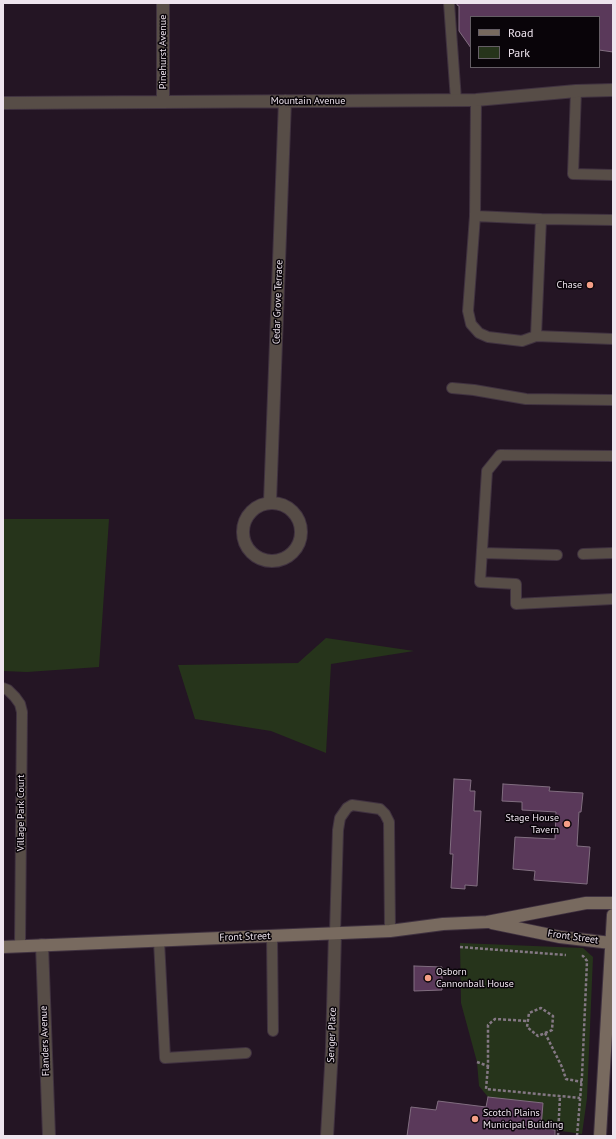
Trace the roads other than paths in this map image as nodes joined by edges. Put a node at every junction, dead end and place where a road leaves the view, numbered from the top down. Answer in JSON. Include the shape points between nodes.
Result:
{"nodes":[{"id":1,"x":163,"y":3,"type":"edge"},
{"id":2,"x":449,"y":3,"type":"edge"},
{"id":3,"x":613,"y":90,"type":"edge"},
{"id":4,"x":576,"y":91,"type":"junction"},
{"id":5,"x":456,"y":100,"type":"junction"},
{"id":6,"x":476,"y":100,"type":"junction"},
{"id":7,"x":285,"y":101,"type":"junction"},
{"id":8,"x":163,"y":102,"type":"junction"},
{"id":9,"x":3,"y":103,"type":"edge"},
{"id":10,"x":613,"y":175,"type":"edge"},
{"id":11,"x":475,"y":216,"type":"junction"},
{"id":12,"x":542,"y":219,"type":"junction"},
{"id":13,"x":613,"y":220,"type":"edge"},
{"id":14,"x":536,"y":336,"type":"junction"},
{"id":15,"x":613,"y":340,"type":"edge"},
{"id":16,"x":452,"y":388,"type":"dead end"},
{"id":17,"x":613,"y":400,"type":"edge"},
{"id":18,"x":613,"y":456,"type":"edge"},
{"id":19,"x":270,"y":502,"type":"junction"},
{"id":20,"x":482,"y":553,"type":"junction"},
{"id":21,"x":613,"y":553,"type":"edge"},
{"id":22,"x":583,"y":554,"type":"dead end"},
{"id":23,"x":557,"y":555,"type":"dead end"},
{"id":24,"x":613,"y":599,"type":"edge"},
{"id":25,"x":3,"y":688,"type":"edge"},
{"id":26,"x":613,"y":903,"type":"edge"},
{"id":27,"x":613,"y":915,"type":"edge"},
{"id":28,"x":487,"y":922,"type":"junction"},
{"id":29,"x":390,"y":931,"type":"junction"},
{"id":30,"x":335,"y":933,"type":"junction"},
{"id":31,"x":272,"y":936,"type":"junction"},
{"id":32,"x":159,"y":941,"type":"junction"},
{"id":33,"x":611,"y":942,"type":"junction"},
{"id":34,"x":42,"y":945,"type":"junction"},
{"id":35,"x":20,"y":946,"type":"junction"},
{"id":36,"x":3,"y":947,"type":"edge"},
{"id":37,"x":273,"y":1031,"type":"dead end"},
{"id":38,"x":609,"y":1032,"type":"edge"},
{"id":39,"x":246,"y":1053,"type":"dead end"},
{"id":40,"x":49,"y":1136,"type":"edge"},
{"id":41,"x":327,"y":1136,"type":"edge"},
{"id":42,"x":600,"y":1136,"type":"edge"}],
"edges":[{"from":1,"to":8,"type":"street","name":"Pinehurst Avenue"},
{"from":2,"to":5,"type":"lane"},
{"from":3,"to":4,"type":"street","name":"Mountain Avenue"},
{"from":4,"to":6,"type":"street","name":"Mountain Avenue"},
{"from":4,"to":10,"type":"lane","via":[[573,174]]},
{"from":5,"to":6,"type":"street","name":"Mountain Avenue"},
{"from":5,"to":7,"type":"street","name":"Mountain Avenue"},
{"from":6,"to":11,"type":"lane"},
{"from":7,"to":8,"type":"street","name":"Mountain Avenue"},
{"from":7,"to":19,"type":"street","name":"Cedar Grove Terrace"},
{"from":8,"to":9,"type":"street","name":"Mountain Avenue"},
{"from":11,"to":12,"type":"lane"},
{"from":11,"to":14,"type":"lane","via":[[468,311],[471,324],[479,333],[488,337],[522,341]]},
{"from":12,"to":13,"type":"lane"},
{"from":12,"to":14,"type":"lane"},
{"from":14,"to":15,"type":"lane"},
{"from":16,"to":17,"type":"lane","via":[[526,399]]},
{"from":18,"to":20,"type":"lane","via":[[500,455],[487,471]]},
{"from":19,"to":19,"type":"street","via":[[260,504],[252,510],[246,518],[243,537],[252,554],[260,559],[278,561],[294,552],[302,534],[296,515],[289,508]]},
{"from":20,"to":23,"type":"lane"},
{"from":20,"to":24,"type":"lane","via":[[480,582],[516,584],[516,604]]},
{"from":21,"to":22,"type":"lane"},
{"from":25,"to":35,"type":"lane","name":"Village Park Court","via":[[15,697],[22,712]]},
{"from":26,"to":28,"type":"street","name":"Front Street","via":[[586,902]]},
{"from":27,"to":33,"type":"street"},
{"from":28,"to":29,"type":"street","name":"Front Street"},
{"from":28,"to":33,"type":"street","name":"Front Street","via":[[560,937]]},
{"from":29,"to":30,"type":"street","name":"Front Street"},
{"from":29,"to":30,"type":"lane","via":[[389,822],[380,809],[352,805],[343,812],[339,824]]},
{"from":30,"to":31,"type":"street","name":"Front Street"},
{"from":30,"to":41,"type":"street","name":"Senger Place"},
{"from":31,"to":32,"type":"street","name":"Front Street"},
{"from":31,"to":37,"type":"lane"},
{"from":32,"to":34,"type":"street","name":"Front Street"},
{"from":32,"to":39,"type":"lane","via":[[165,1058]]},
{"from":33,"to":38,"type":"street"},
{"from":34,"to":35,"type":"street","name":"Front Street"},
{"from":34,"to":40,"type":"street","name":"Flanders Avenue"},
{"from":35,"to":36,"type":"street","name":"Front Street"},
{"from":38,"to":42,"type":"street"}]}
